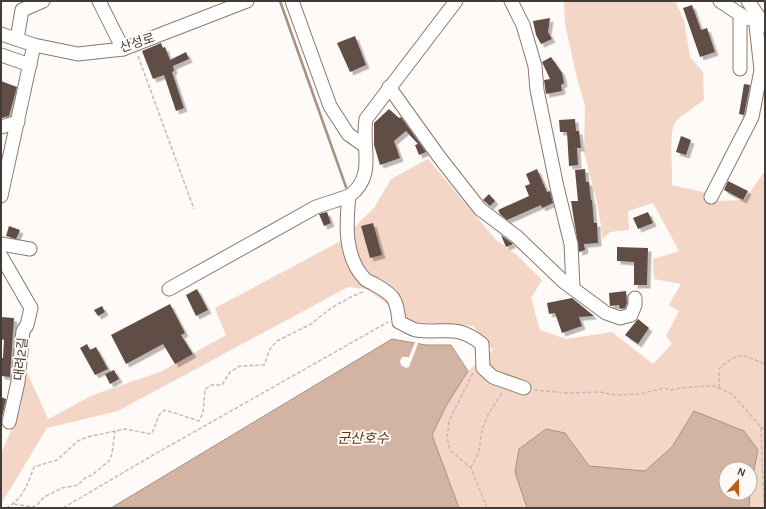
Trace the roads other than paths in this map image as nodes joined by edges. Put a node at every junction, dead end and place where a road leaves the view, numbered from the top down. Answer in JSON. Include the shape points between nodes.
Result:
{"nodes":[{"id":1,"x":43,"y":1,"type":"edge"},
{"id":2,"x":99,"y":1,"type":"edge"},
{"id":3,"x":246,"y":1,"type":"edge"},
{"id":4,"x":292,"y":1,"type":"edge"},
{"id":5,"x":456,"y":1,"type":"edge"},
{"id":6,"x":511,"y":1,"type":"edge"},
{"id":7,"x":720,"y":1,"type":"edge"},
{"id":8,"x":748,"y":1,"type":"edge"},
{"id":9,"x":740,"y":14,"type":"junction"},
{"id":10,"x":762,"y":27,"type":"edge"},
{"id":11,"x":1,"y":34,"type":"edge"},
{"id":12,"x":17,"y":39,"type":"junction"},
{"id":13,"x":34,"y":45,"type":"junction"},
{"id":14,"x":128,"y":46,"type":"junction"},
{"id":15,"x":1,"y":55,"type":"edge"},
{"id":16,"x":30,"y":65,"type":"junction"},
{"id":17,"x":740,"y":69,"type":"dead end"},
{"id":18,"x":389,"y":87,"type":"junction"},
{"id":19,"x":18,"y":122,"type":"junction"},
{"id":20,"x":1,"y":127,"type":"edge"},
{"id":21,"x":365,"y":146,"type":"junction"},
{"id":22,"x":1,"y":196,"type":"edge"},
{"id":23,"x":349,"y":196,"type":"junction"},
{"id":24,"x":711,"y":197,"type":"dead end"},
{"id":25,"x":1,"y":244,"type":"edge"},
{"id":26,"x":30,"y":248,"type":"dead end"},
{"id":27,"x":1,"y":256,"type":"edge"},
{"id":28,"x":572,"y":288,"type":"junction"},
{"id":29,"x":169,"y":289,"type":"dead end"},
{"id":30,"x":635,"y":298,"type":"dead end"},
{"id":31,"x":524,"y":388,"type":"road end"},
{"id":32,"x":9,"y":422,"type":"dead end"}],
"edges":[{"from":1,"to":12,"type":"street","via":[[22,10]]},
{"from":2,"to":14,"type":"street"},
{"from":3,"to":14,"type":"street","name":"산성로"},
{"from":4,"to":21,"type":"street","via":[[330,106],[348,134]]},
{"from":5,"to":18,"type":"street"},
{"from":6,"to":28,"type":"street","via":[[522,25],[535,66],[538,96],[571,244]]},
{"from":7,"to":9,"type":"street"},
{"from":8,"to":10,"type":"street"},
{"from":9,"to":10,"type":"street"},
{"from":9,"to":17,"type":"street"},
{"from":10,"to":24,"type":"street","via":[[761,70],[752,117]]},
{"from":11,"to":12,"type":"street","name":"산성로"},
{"from":12,"to":13,"type":"street","name":"산성로"},
{"from":13,"to":14,"type":"street","name":"산성로","via":[[78,54]]},
{"from":13,"to":16,"type":"street"},
{"from":15,"to":16,"type":"street"},
{"from":16,"to":19,"type":"street"},
{"from":18,"to":21,"type":"street","via":[[366,119]]},
{"from":18,"to":28,"type":"street","via":[[480,209],[516,237]]},
{"from":19,"to":20,"type":"street"},
{"from":19,"to":22,"type":"street"},
{"from":21,"to":23,"type":"street","via":[[368,160],[363,180],[357,191]]},
{"from":23,"to":29,"type":"street","via":[[316,207]]},
{"from":23,"to":31,"type":"street","via":[[347,220],[351,257],[365,280],[392,296],[398,307],[399,322],[415,330],[449,329],[472,335],[482,344],[483,368],[493,377]]},
{"from":25,"to":26,"type":"street"},
{"from":27,"to":32,"type":"street","name":"대려2길","via":[[31,308],[23,331],[18,382]]},
{"from":28,"to":30,"type":"street","via":[[606,313],[620,318],[631,315]]}]}
